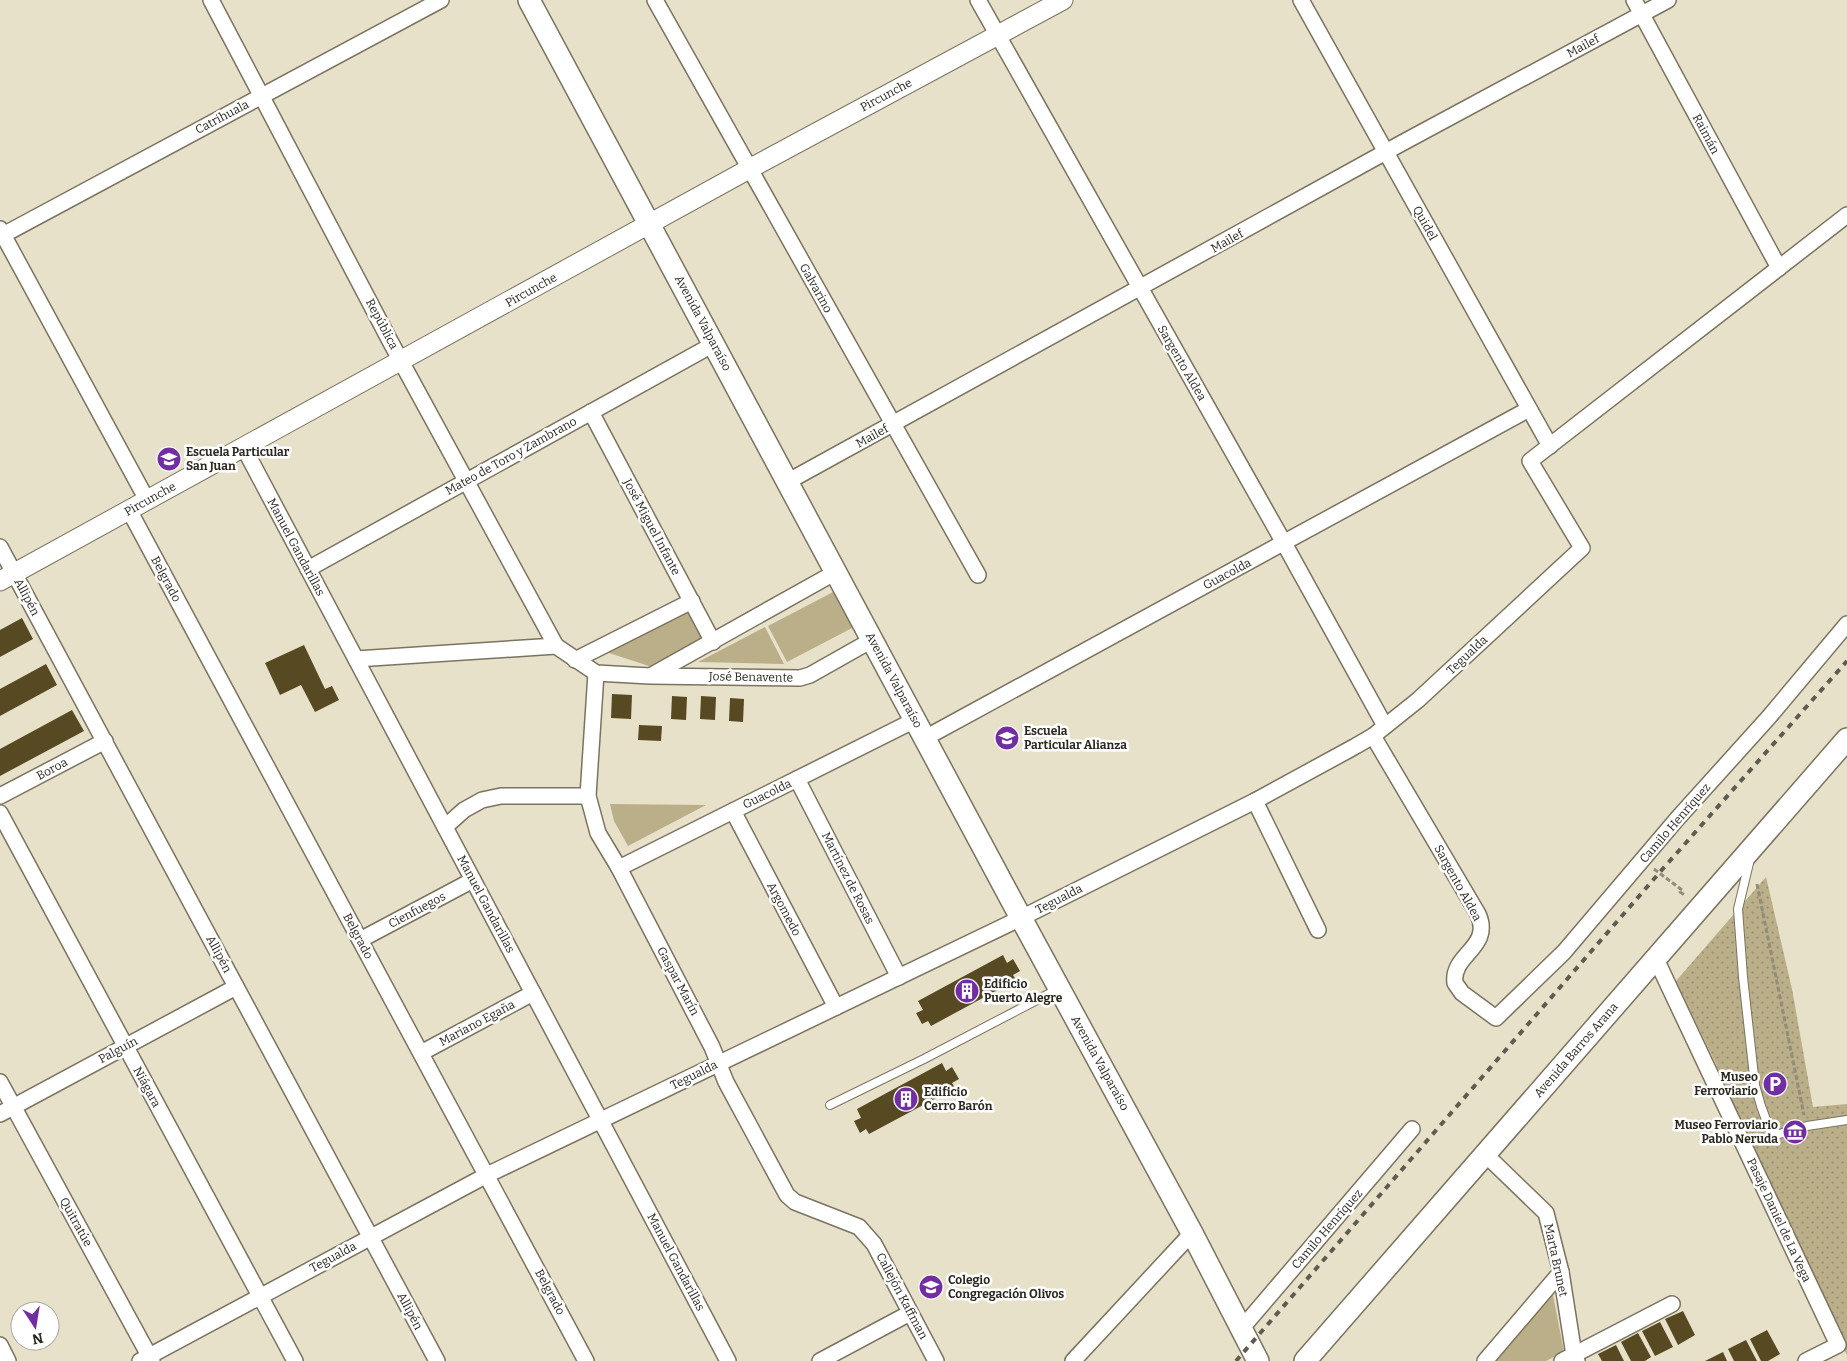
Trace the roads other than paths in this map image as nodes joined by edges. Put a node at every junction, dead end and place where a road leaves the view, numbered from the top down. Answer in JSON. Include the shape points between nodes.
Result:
{"nodes":[{"id":1,"x":211,"y":0,"type":"edge"},
{"id":2,"x":441,"y":0,"type":"edge"},
{"id":3,"x":529,"y":0,"type":"edge"},
{"id":4,"x":655,"y":0,"type":"edge"},
{"id":5,"x":978,"y":0,"type":"edge"},
{"id":6,"x":1063,"y":0,"type":"edge"},
{"id":7,"x":1300,"y":0,"type":"edge"},
{"id":8,"x":1634,"y":0,"type":"edge"},
{"id":9,"x":1668,"y":0,"type":"edge"},
{"id":10,"x":1642,"y":14,"type":"junction"},
{"id":11,"x":998,"y":35,"type":"junction"},
{"id":12,"x":262,"y":95,"type":"junction"},
{"id":13,"x":1386,"y":153,"type":"junction"},
{"id":14,"x":750,"y":169,"type":"junction"},
{"id":15,"x":1847,"y":215,"type":"edge"},
{"id":16,"x":650,"y":225,"type":"junction"},
{"id":17,"x":2,"y":232,"type":"edge"},
{"id":18,"x":1779,"y":268,"type":"junction"},
{"id":19,"x":1140,"y":289,"type":"junction"},
{"id":20,"x":714,"y":344,"type":"junction"},
{"id":21,"x":401,"y":360,"type":"junction"},
{"id":22,"x":1529,"y":409,"type":"junction"},
{"id":23,"x":591,"y":412,"type":"junction"},
{"id":24,"x":893,"y":425,"type":"junction"},
{"id":25,"x":1550,"y":446,"type":"junction"},
{"id":26,"x":244,"y":448,"type":"junction"},
{"id":27,"x":467,"y":481,"type":"junction"},
{"id":28,"x":787,"y":482,"type":"junction"},
{"id":29,"x":147,"y":500,"type":"junction"},
{"id":30,"x":129,"y":510,"type":"junction"},
{"id":31,"x":1284,"y":543,"type":"junction"},
{"id":32,"x":0,"y":547,"type":"edge"},
{"id":33,"x":308,"y":569,"type":"junction"},
{"id":34,"x":836,"y":572,"type":"junction"},
{"id":35,"x":978,"y":575,"type":"dead end"},
{"id":36,"x":7,"y":578,"type":"edge"},
{"id":37,"x":692,"y":601,"type":"junction"},
{"id":38,"x":1847,"y":624,"type":"edge"},
{"id":39,"x":872,"y":640,"type":"junction"},
{"id":40,"x":713,"y":642,"type":"junction"},
{"id":41,"x":556,"y":646,"type":"junction"},
{"id":42,"x":356,"y":659,"type":"junction"},
{"id":43,"x":575,"y":660,"type":"junction"},
{"id":44,"x":596,"y":673,"type":"junction"},
{"id":45,"x":650,"y":676,"type":"junction"},
{"id":46,"x":1386,"y":726,"type":"junction"},
{"id":47,"x":920,"y":729,"type":"junction"},
{"id":48,"x":1373,"y":736,"type":"junction"},
{"id":49,"x":1847,"y":739,"type":"edge"},
{"id":50,"x":105,"y":741,"type":"junction"},
{"id":51,"x":797,"y":779,"type":"junction"},
{"id":52,"x":0,"y":796,"type":"edge"},
{"id":53,"x":588,"y":796,"type":"junction"},
{"id":54,"x":1255,"y":801,"type":"junction"},
{"id":55,"x":733,"y":811,"type":"junction"},
{"id":56,"x":0,"y":813,"type":"edge"},
{"id":57,"x":445,"y":827,"type":"junction"},
{"id":58,"x":1753,"y":847,"type":"junction"},
{"id":59,"x":619,"y":868,"type":"junction"},
{"id":60,"x":473,"y":880,"type":"junction"},
{"id":61,"x":1021,"y":918,"type":"junction"},
{"id":62,"x":1318,"y":930,"type":"dead end"},
{"id":63,"x":360,"y":940,"type":"junction"},
{"id":64,"x":1656,"y":959,"type":"junction"},
{"id":65,"x":899,"y":977,"type":"junction"},
{"id":66,"x":236,"y":987,"type":"junction"},
{"id":67,"x":1059,"y":988,"type":"junction"},
{"id":68,"x":533,"y":993,"type":"junction"},
{"id":69,"x":836,"y":1007,"type":"junction"},
{"id":70,"x":1496,"y":1018,"type":"joint"},
{"id":71,"x":125,"y":1047,"type":"junction"},
{"id":72,"x":421,"y":1053,"type":"junction"},
{"id":73,"x":719,"y":1063,"type":"junction"},
{"id":74,"x":0,"y":1082,"type":"edge"},
{"id":75,"x":830,"y":1104,"type":"dead end"},
{"id":76,"x":7,"y":1110,"type":"edge"},
{"id":77,"x":600,"y":1120,"type":"junction"},
{"id":78,"x":1847,"y":1120,"type":"edge"},
{"id":79,"x":1412,"y":1129,"type":"dead end"},
{"id":80,"x":1485,"y":1154,"type":"junction"},
{"id":81,"x":487,"y":1175,"type":"junction"},
{"id":82,"x":1192,"y":1232,"type":"junction"},
{"id":83,"x":866,"y":1233,"type":"joint"},
{"id":84,"x":371,"y":1237,"type":"junction"},
{"id":85,"x":1561,"y":1272,"type":"junction"},
{"id":86,"x":259,"y":1297,"type":"junction"},
{"id":87,"x":1672,"y":1304,"type":"dead end"},
{"id":88,"x":910,"y":1312,"type":"junction"},
{"id":89,"x":1242,"y":1328,"type":"junction"},
{"id":90,"x":0,"y":1345,"type":"edge"},
{"id":91,"x":147,"y":1359,"type":"edge"},
{"id":92,"x":1571,"y":1359,"type":"edge"},
{"id":93,"x":8,"y":1361,"type":"edge"},
{"id":94,"x":295,"y":1361,"type":"edge"},
{"id":95,"x":437,"y":1361,"type":"edge"},
{"id":96,"x":586,"y":1361,"type":"edge"},
{"id":97,"x":728,"y":1361,"type":"edge"},
{"id":98,"x":820,"y":1361,"type":"edge"},
{"id":99,"x":936,"y":1361,"type":"edge"},
{"id":100,"x":1073,"y":1361,"type":"edge"},
{"id":101,"x":1258,"y":1361,"type":"edge"},
{"id":102,"x":1305,"y":1361,"type":"edge"},
{"id":103,"x":1485,"y":1361,"type":"edge"},
{"id":104,"x":1806,"y":1361,"type":"edge"}],
"edges":[{"from":1,"to":12,"type":"street","name":"República"},
{"from":2,"to":12,"type":"street","name":"Catrihuala"},
{"from":3,"to":16,"type":"main road","name":"Avenida Valparaíso"},
{"from":4,"to":14,"type":"street","name":"Galvarino"},
{"from":5,"to":11,"type":"street","name":"Sargento Aldea"},
{"from":6,"to":11,"type":"street","name":"Pircunche"},
{"from":7,"to":13,"type":"street","name":"Quidel"},
{"from":8,"to":10,"type":"street","name":"Raimán"},
{"from":9,"to":10,"type":"street","name":"Mailef"},
{"from":10,"to":13,"type":"street","name":"Mailef"},
{"from":10,"to":18,"type":"street","name":"Raimán"},
{"from":11,"to":14,"type":"street","name":"Pircunche"},
{"from":11,"to":19,"type":"street","name":"Sargento Aldea"},
{"from":12,"to":17,"type":"street","name":"Catrihuala"},
{"from":12,"to":21,"type":"street","name":"República"},
{"from":13,"to":19,"type":"street","name":"Mailef"},
{"from":13,"to":22,"type":"street","name":"Quidel"},
{"from":14,"to":16,"type":"street","name":"Pircunche"},
{"from":14,"to":24,"type":"street","name":"Galvarino"},
{"from":15,"to":18,"type":"street"},
{"from":16,"to":20,"type":"main road","name":"Avenida Valparaíso"},
{"from":16,"to":21,"type":"street","name":"Pircunche"},
{"from":17,"to":29,"type":"street"},
{"from":18,"to":25,"type":"street"},
{"from":19,"to":24,"type":"street","name":"Mailef"},
{"from":19,"to":31,"type":"street","name":"Sargento Aldea"},
{"from":20,"to":23,"type":"street","name":"Mateo de Toro y Zambrano"},
{"from":20,"to":28,"type":"main road","name":"Avenida Valparaíso"},
{"from":21,"to":26,"type":"street","name":"Pircunche"},
{"from":21,"to":27,"type":"street","name":"República"},
{"from":22,"to":25,"type":"street","name":"Quidel"},
{"from":22,"to":31,"type":"street","name":"Guacolda"},
{"from":23,"to":27,"type":"street","name":"Mateo de Toro y Zambrano"},
{"from":23,"to":37,"type":"street","name":"José Miguel Infante"},
{"from":24,"to":28,"type":"street","name":"Mailef"},
{"from":24,"to":35,"type":"street","name":"Galvarino"},
{"from":25,"to":46,"type":"street","name":"Tegualda","via":[[1530,461],[1582,548]]},
{"from":26,"to":29,"type":"street","name":"Pircunche"},
{"from":26,"to":33,"type":"street","name":"Manuel Gandarillas"},
{"from":27,"to":33,"type":"street","name":"Mateo de Toro y Zambrano"},
{"from":27,"to":41,"type":"street","name":"República"},
{"from":28,"to":34,"type":"main road","name":"Avenida Valparaíso"},
{"from":29,"to":30,"type":"street","name":"Pircunche"},
{"from":30,"to":36,"type":"street","name":"Pircunche"},
{"from":30,"to":63,"type":"street","name":"Belgrado"},
{"from":31,"to":46,"type":"street","name":"Sargento Aldea"},
{"from":31,"to":47,"type":"street","name":"Guacolda"},
{"from":32,"to":36,"type":"street","name":"Allipén"},
{"from":33,"to":42,"type":"street","name":"Manuel Gandarillas"},
{"from":34,"to":39,"type":"main road","name":"Avenida Valparaíso"},
{"from":34,"to":40,"type":"street"},
{"from":36,"to":50,"type":"street","name":"Allipén"},
{"from":37,"to":40,"type":"street","name":"José Miguel Infante"},
{"from":37,"to":43,"type":"street"},
{"from":38,"to":70,"type":"street","name":"Camilo Henríquez","via":[[1564,952]]},
{"from":39,"to":45,"type":"street","name":"José Benavente","via":[[800,678]]},
{"from":39,"to":47,"type":"main road","name":"Avenida Valparaíso"},
{"from":40,"to":45,"type":"street"},
{"from":41,"to":42,"type":"street"},
{"from":41,"to":43,"type":"street","name":"José Benavente"},
{"from":42,"to":57,"type":"street","name":"Manuel Gandarillas"},
{"from":43,"to":44,"type":"street","name":"José Benavente"},
{"from":44,"to":45,"type":"street","name":"José Benavente"},
{"from":44,"to":53,"type":"street","name":"Gaspar Marín"},
{"from":46,"to":48,"type":"street","name":"Tegualda"},
{"from":47,"to":51,"type":"street","name":"Guacolda"},
{"from":47,"to":61,"type":"main road","name":"Avenida Valparaíso"},
{"from":48,"to":54,"type":"street","name":"Tegualda"},
{"from":48,"to":70,"type":"street","name":"Sargento Aldea","via":[[1478,914],[1480,936],[1456,969],[1455,983],[1462,993]]},
{"from":49,"to":58,"type":"main road","name":"Avenida Barros Arana"},
{"from":50,"to":52,"type":"street","name":"Boroa"},
{"from":50,"to":66,"type":"street","name":"Allipén"},
{"from":51,"to":55,"type":"street","name":"Guacolda"},
{"from":51,"to":65,"type":"street","name":"Martínez de Rosas"},
{"from":53,"to":57,"type":"street","via":[[501,796],[482,800],[464,810]]},
{"from":53,"to":59,"type":"street","name":"Gaspar Marín","via":[[598,833]]},
{"from":54,"to":61,"type":"street","name":"Tegualda"},
{"from":54,"to":62,"type":"street"},
{"from":55,"to":59,"type":"street","name":"Guacolda"},
{"from":55,"to":69,"type":"street","name":"Argomedo"},
{"from":56,"to":71,"type":"street","name":"Niágara"},
{"from":57,"to":60,"type":"street","name":"Manuel Gandarillas"},
{"from":58,"to":64,"type":"main road","name":"Avenida Barros Arana"},
{"from":58,"to":78,"type":"lane","via":[[1738,909],[1755,1085],[1761,1106],[1772,1136]]},
{"from":59,"to":73,"type":"street","name":"Gaspar Marín"},
{"from":60,"to":63,"type":"street","name":"Cienfuegos"},
{"from":60,"to":68,"type":"street","name":"Manuel Gandarillas"},
{"from":61,"to":65,"type":"street","name":"Tegualda"},
{"from":61,"to":67,"type":"main road","name":"Avenida Valparaíso"},
{"from":63,"to":72,"type":"street","name":"Belgrado"},
{"from":64,"to":80,"type":"main road","name":"Avenida Barros Arana"},
{"from":64,"to":104,"type":"street","name":"Pasaje Daniel de La Vega","via":[[1838,1345]]},
{"from":65,"to":69,"type":"street","name":"Tegualda"},
{"from":66,"to":71,"type":"street","name":"Palguín"},
{"from":66,"to":84,"type":"street","name":"Allipén"},
{"from":67,"to":75,"type":"lane"},
{"from":67,"to":82,"type":"main road","name":"Avenida Valparaíso"},
{"from":68,"to":72,"type":"street","name":"Mariano Egaña"},
{"from":68,"to":77,"type":"street","name":"Manuel Gandarillas"},
{"from":69,"to":73,"type":"street","name":"Tegualda"},
{"from":71,"to":76,"type":"street","name":"Palguín"},
{"from":71,"to":86,"type":"street","name":"Niágara"},
{"from":72,"to":81,"type":"street","name":"Belgrado"},
{"from":73,"to":77,"type":"street","name":"Tegualda"},
{"from":73,"to":83,"type":"street","name":"Gaspar Marín","via":[[787,1195],[795,1202],[859,1227]]},
{"from":74,"to":76,"type":"street","name":"Quitratúe"},
{"from":76,"to":91,"type":"street","name":"Quitratúe"},
{"from":77,"to":81,"type":"street","name":"Tegualda"},
{"from":77,"to":97,"type":"street","name":"Manuel Gandarillas"},
{"from":79,"to":89,"type":"street","name":"Camilo Henríquez"},
{"from":80,"to":85,"type":"street","name":"Marta Brunet","via":[[1546,1213]]},
{"from":80,"to":102,"type":"main road","name":"Avenida Barros Arana"},
{"from":81,"to":84,"type":"street","name":"Tegualda"},
{"from":81,"to":96,"type":"street","name":"Belgrado"},
{"from":82,"to":89,"type":"main road","name":"Avenida Valparaíso"},
{"from":82,"to":100,"type":"street"},
{"from":83,"to":88,"type":"street","name":"Callejón Kaffman"},
{"from":84,"to":86,"type":"street","name":"Tegualda"},
{"from":84,"to":95,"type":"street","name":"Allipén"},
{"from":85,"to":92,"type":"street","name":"Marta Brunet"},
{"from":85,"to":103,"type":"street"},
{"from":86,"to":91,"type":"street","name":"Tegualda"},
{"from":86,"to":94,"type":"street","name":"Niágara"},
{"from":87,"to":92,"type":"street"},
{"from":88,"to":98,"type":"street"},
{"from":88,"to":99,"type":"street","name":"Callejón Kaffman"},
{"from":89,"to":101,"type":"main road","name":"Avenida Valparaíso"},
{"from":90,"to":93,"type":"street"}]}
